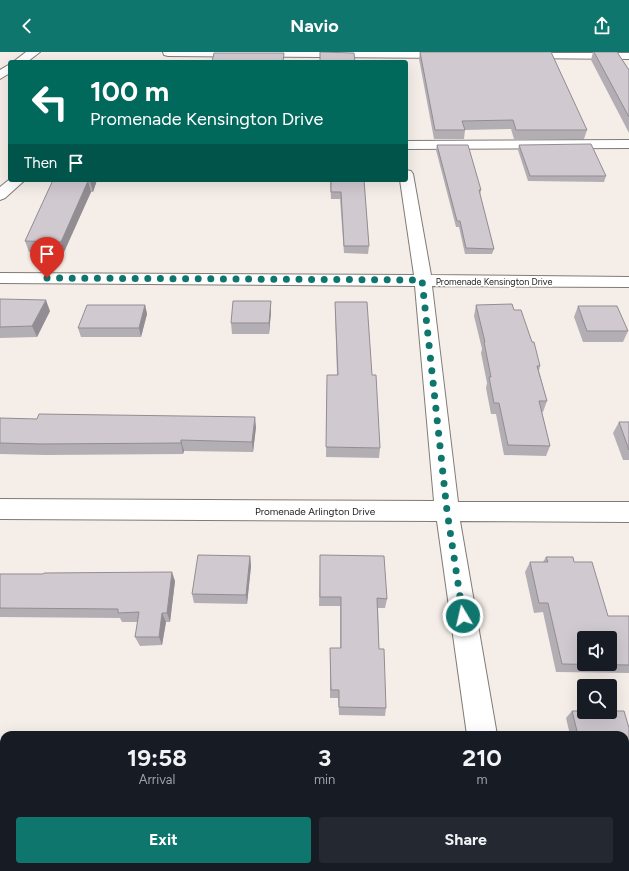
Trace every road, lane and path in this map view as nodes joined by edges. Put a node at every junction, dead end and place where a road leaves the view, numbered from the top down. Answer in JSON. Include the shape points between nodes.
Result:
{"nodes":[{"id":1,"x":34,"y":52,"type":"edge"},
{"id":2,"x":166,"y":54,"type":"edge"},
{"id":3,"x":384,"y":56,"type":"edge"},
{"id":4,"x":463,"y":56,"type":"edge"},
{"id":5,"x":510,"y":56,"type":"edge"},
{"id":6,"x":629,"y":56,"type":"edge"},
{"id":7,"x":22,"y":60,"type":"edge"},
{"id":8,"x":629,"y":144,"type":"edge"},
{"id":9,"x":408,"y":145,"type":"edge"},
{"id":10,"x":16,"y":182,"type":"edge"},
{"id":11,"x":407,"y":182,"type":"edge"},
{"id":12,"x":0,"y":195,"type":"edge"},
{"id":13,"x":0,"y":278,"type":"edge"},
{"id":14,"x":422,"y":280,"type":"junction"},
{"id":15,"x":629,"y":282,"type":"edge"},
{"id":16,"x":0,"y":509,"type":"edge"},
{"id":17,"x":447,"y":511,"type":"junction"},
{"id":18,"x":629,"y":512,"type":"edge"},
{"id":19,"x":481,"y":731,"type":"edge"}],
"edges":[{"from":1,"to":7,"type":"street"},
{"from":2,"to":3,"type":"street"},
{"from":3,"to":4,"type":"street"},
{"from":5,"to":6,"type":"street"},
{"from":8,"to":9,"type":"street"},
{"from":10,"to":12,"type":"street"},
{"from":11,"to":14,"type":"street"},
{"from":13,"to":14,"type":"street","name":"Promenade Kensington Drive"},
{"from":14,"to":15,"type":"street","name":"Promenade Kensington Drive"},
{"from":14,"to":17,"type":"street"},
{"from":16,"to":17,"type":"street","name":"Promenade Arlington Drive"},
{"from":17,"to":18,"type":"street","name":"Promenade Arlington Drive"},
{"from":17,"to":19,"type":"street"}]}
